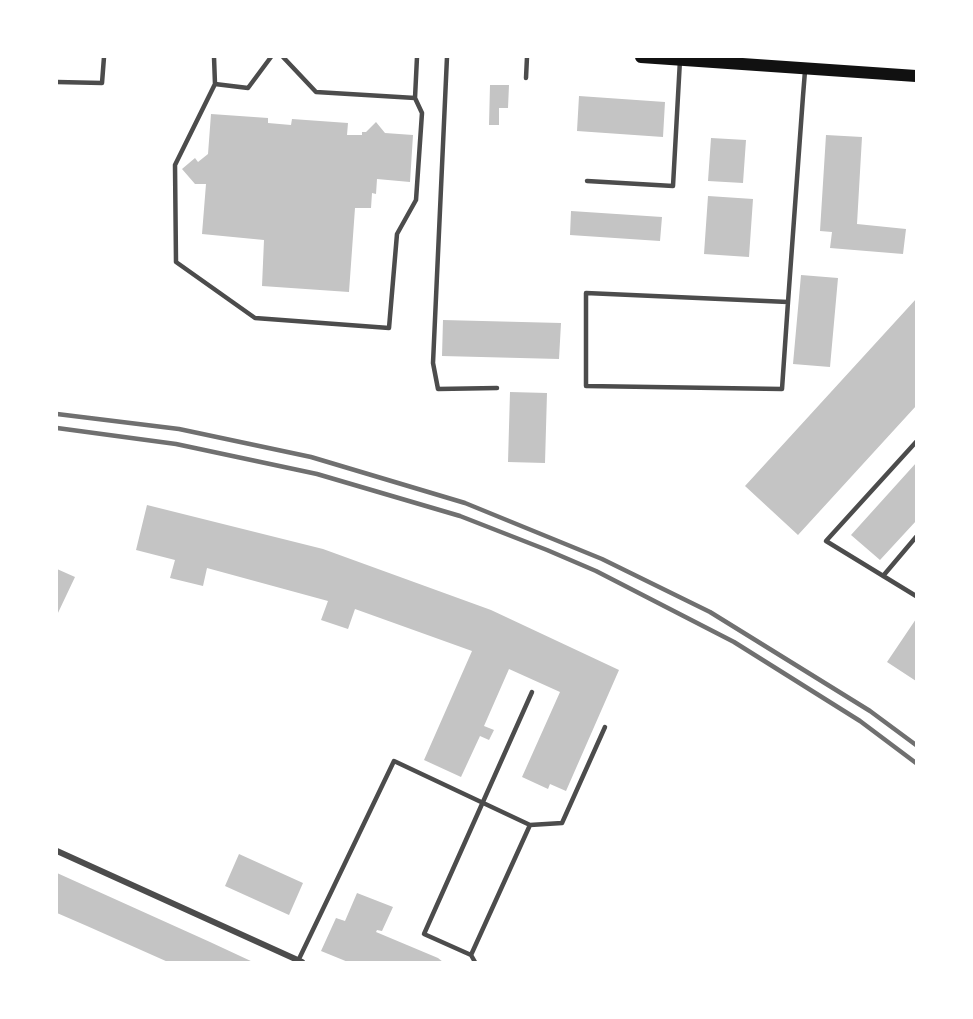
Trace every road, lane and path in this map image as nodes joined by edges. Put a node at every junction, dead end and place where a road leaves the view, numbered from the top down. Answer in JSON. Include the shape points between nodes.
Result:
{"nodes":[{"id":1,"x":104,"y":57,"type":"edge"},
{"id":2,"x":214,"y":57,"type":"edge"},
{"id":3,"x":271,"y":57,"type":"edge"},
{"id":4,"x":283,"y":57,"type":"edge"},
{"id":5,"x":417,"y":57,"type":"edge"},
{"id":6,"x":447,"y":57,"type":"edge"},
{"id":7,"x":527,"y":57,"type":"edge"},
{"id":8,"x":641,"y":57,"type":"edge"},
{"id":9,"x":680,"y":60,"type":"junction"},
{"id":10,"x":803,"y":64,"type":"edge"},
{"id":11,"x":916,"y":76,"type":"edge"},
{"id":12,"x":526,"y":78,"type":"dead end"},
{"id":13,"x":57,"y":82,"type":"edge"},
{"id":14,"x":215,"y":84,"type":"junction"},
{"id":15,"x":415,"y":98,"type":"junction"},
{"id":16,"x":587,"y":181,"type":"dead end"},
{"id":17,"x":788,"y":302,"type":"junction"},
{"id":18,"x":496,"y":388,"type":"dead end"},
{"id":19,"x":916,"y":442,"type":"edge"},
{"id":20,"x":916,"y":537,"type":"edge"},
{"id":21,"x":883,"y":576,"type":"junction"},
{"id":22,"x":916,"y":596,"type":"edge"},
{"id":23,"x":532,"y":692,"type":"dead end"},
{"id":24,"x":605,"y":727,"type":"dead end"},
{"id":25,"x":482,"y":802,"type":"junction"},
{"id":26,"x":530,"y":825,"type":"junction"},
{"id":27,"x":57,"y":852,"type":"edge"},
{"id":28,"x":471,"y":955,"type":"junction"},
{"id":29,"x":300,"y":961,"type":"edge"},
{"id":30,"x":475,"y":962,"type":"edge"}],
"edges":[{"from":1,"to":13,"type":"lane","via":[[102,83]]},
{"from":2,"to":14,"type":"lane"},
{"from":3,"to":14,"type":"lane","via":[[248,88]]},
{"from":4,"to":15,"type":"lane","via":[[316,92]]},
{"from":5,"to":15,"type":"lane"},
{"from":6,"to":18,"type":"lane","via":[[433,363],[438,389]]},
{"from":7,"to":12,"type":"lane"},
{"from":8,"to":9,"type":"main road"},
{"from":9,"to":10,"type":"main road"},
{"from":9,"to":16,"type":"lane","via":[[673,186]]},
{"from":10,"to":11,"type":"main road"},
{"from":10,"to":17,"type":"lane"},
{"from":14,"to":15,"type":"lane","via":[[176,165],[176,261],[255,318],[355,326],[388,328],[397,234],[416,200],[422,113]]},
{"from":17,"to":17,"type":"lane","via":[[782,389],[586,386],[586,293]]},
{"from":19,"to":21,"type":"lane","via":[[826,541]]},
{"from":20,"to":21,"type":"lane"},
{"from":21,"to":22,"type":"lane"},
{"from":23,"to":25,"type":"lane"},
{"from":24,"to":26,"type":"lane","via":[[562,823]]},
{"from":25,"to":26,"type":"lane"},
{"from":25,"to":28,"type":"lane","via":[[424,934]]},
{"from":25,"to":29,"type":"lane","via":[[394,761]]},
{"from":26,"to":28,"type":"lane"},
{"from":27,"to":29,"type":"street"},
{"from":28,"to":30,"type":"lane"}]}
